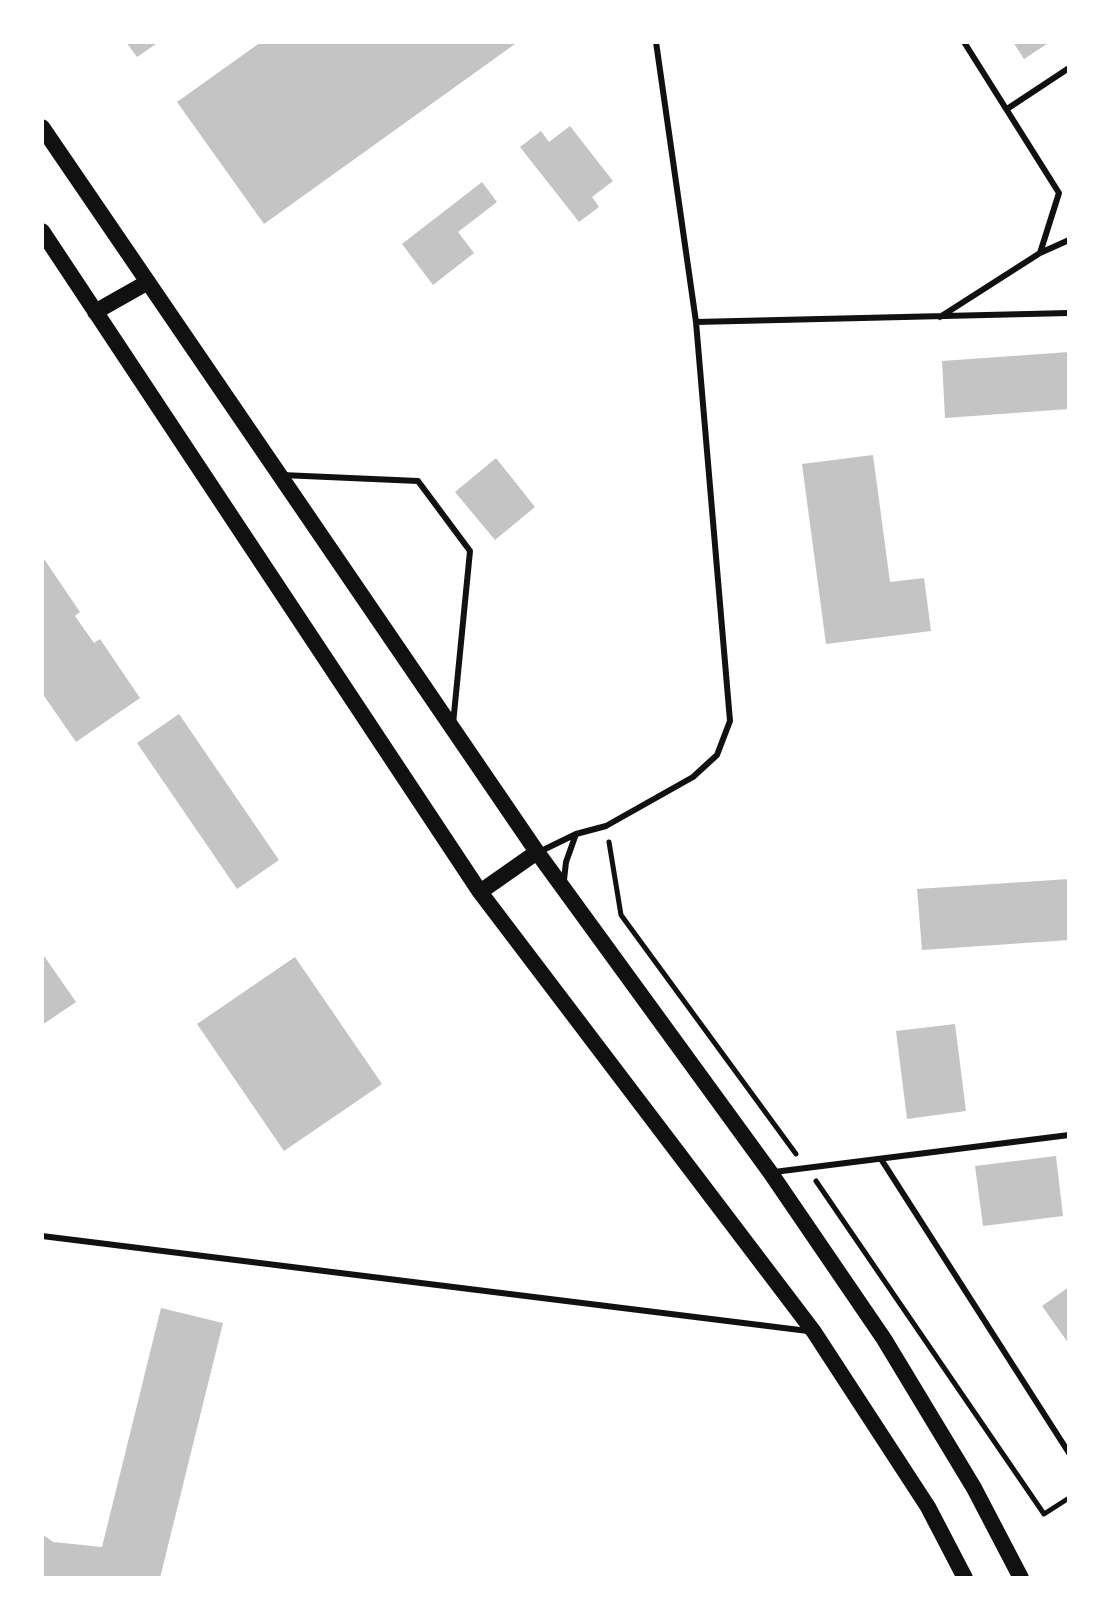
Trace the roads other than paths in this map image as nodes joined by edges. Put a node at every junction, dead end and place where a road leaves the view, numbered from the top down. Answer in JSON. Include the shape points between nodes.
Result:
{"nodes":[{"id":1,"x":656,"y":42,"type":"edge"},
{"id":2,"x":964,"y":42,"type":"edge"},
{"id":3,"x":1069,"y":68,"type":"edge"},
{"id":4,"x":1007,"y":109,"type":"junction"},
{"id":5,"x":42,"y":127,"type":"edge"},
{"id":6,"x":42,"y":231,"type":"edge"},
{"id":7,"x":1069,"y":240,"type":"edge"},
{"id":8,"x":1040,"y":253,"type":"junction"},
{"id":9,"x":148,"y":282,"type":"junction"},
{"id":10,"x":95,"y":312,"type":"junction"},
{"id":11,"x":1069,"y":313,"type":"edge"},
{"id":12,"x":938,"y":317,"type":"junction"},
{"id":13,"x":696,"y":322,"type":"junction"},
{"id":14,"x":279,"y":475,"type":"junction"},
{"id":15,"x":452,"y":727,"type":"junction"},
{"id":16,"x":576,"y":834,"type":"junction"},
{"id":17,"x":537,"y":852,"type":"junction"},
{"id":18,"x":563,"y":889,"type":"junction"},
{"id":19,"x":480,"y":892,"type":"junction"},
{"id":20,"x":1069,"y":1135,"type":"edge"},
{"id":21,"x":881,"y":1159,"type":"junction"},
{"id":22,"x":770,"y":1172,"type":"junction"},
{"id":23,"x":42,"y":1236,"type":"edge"},
{"id":24,"x":814,"y":1332,"type":"junction"},
{"id":25,"x":1069,"y":1453,"type":"edge"},
{"id":26,"x":965,"y":1578,"type":"edge"},
{"id":27,"x":1021,"y":1578,"type":"edge"}],
"edges":[{"from":1,"to":13,"type":"lane"},
{"from":2,"to":4,"type":"lane"},
{"from":3,"to":4,"type":"lane"},
{"from":4,"to":8,"type":"lane","via":[[1059,193]]},
{"from":5,"to":9,"type":"main road"},
{"from":6,"to":10,"type":"main road"},
{"from":7,"to":8,"type":"lane"},
{"from":8,"to":12,"type":"lane"},
{"from":9,"to":10,"type":"main road"},
{"from":9,"to":14,"type":"main road"},
{"from":10,"to":19,"type":"main road"},
{"from":11,"to":12,"type":"lane"},
{"from":12,"to":13,"type":"lane"},
{"from":13,"to":16,"type":"lane","via":[[730,721],[717,755],[693,777],[606,826]]},
{"from":14,"to":15,"type":"main road"},
{"from":14,"to":15,"type":"lane","via":[[418,481],[470,551]]},
{"from":15,"to":17,"type":"main road"},
{"from":16,"to":17,"type":"lane"},
{"from":16,"to":18,"type":"lane"},
{"from":17,"to":18,"type":"main road"},
{"from":17,"to":19,"type":"main road"},
{"from":18,"to":22,"type":"main road"},
{"from":19,"to":24,"type":"main road"},
{"from":20,"to":21,"type":"lane"},
{"from":21,"to":22,"type":"lane"},
{"from":21,"to":25,"type":"lane"},
{"from":22,"to":27,"type":"main road","via":[[884,1339]]},
{"from":23,"to":24,"type":"lane"},
{"from":24,"to":26,"type":"main road","via":[[928,1507]]}]}
